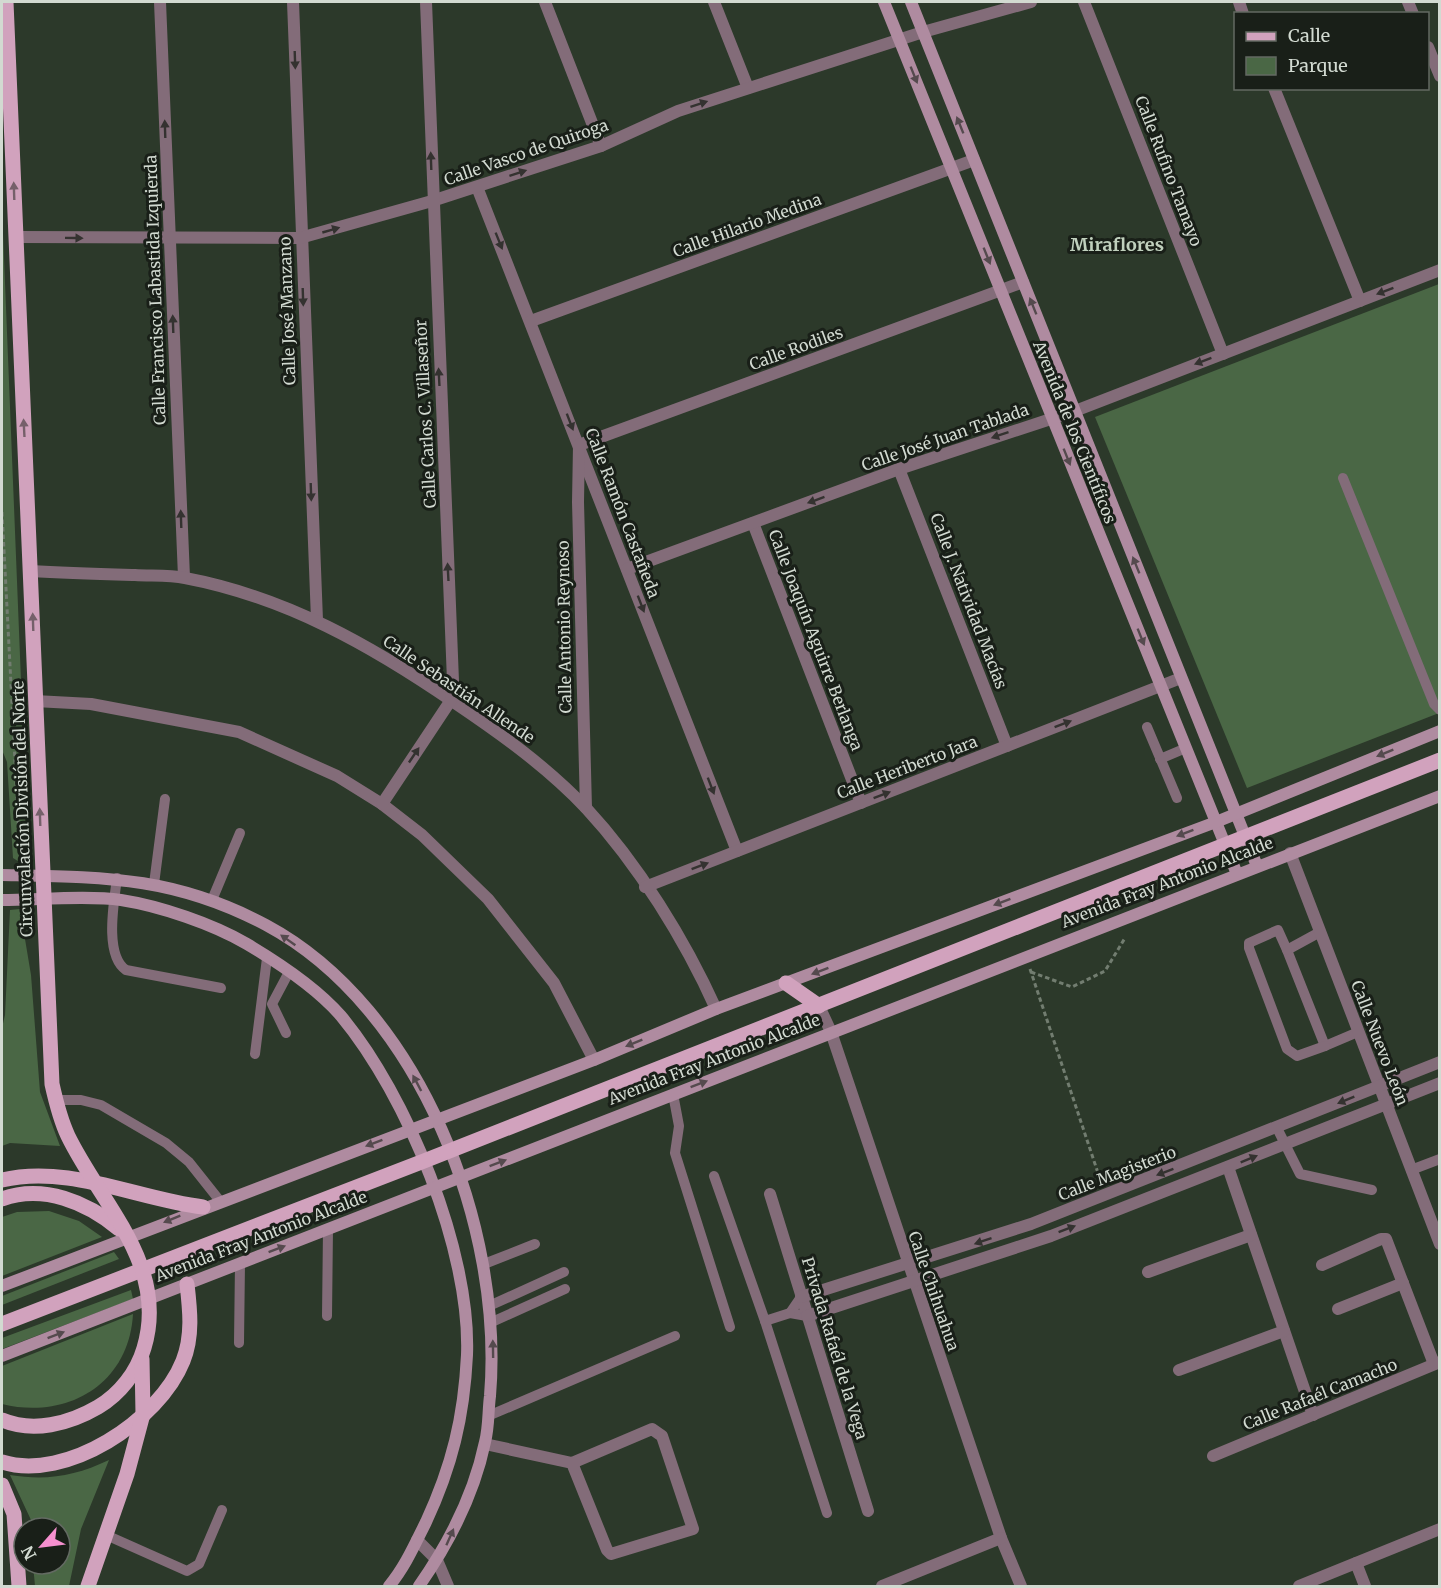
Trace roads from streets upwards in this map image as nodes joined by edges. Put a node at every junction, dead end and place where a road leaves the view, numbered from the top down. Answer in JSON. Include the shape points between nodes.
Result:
{"nodes":[{"id":1,"x":6,"y":2,"type":"edge"},
{"id":2,"x":160,"y":2,"type":"edge"},
{"id":3,"x":293,"y":2,"type":"edge"},
{"id":4,"x":426,"y":2,"type":"edge"},
{"id":5,"x":545,"y":2,"type":"edge"},
{"id":6,"x":714,"y":2,"type":"edge"},
{"id":7,"x":884,"y":2,"type":"edge"},
{"id":8,"x":911,"y":2,"type":"edge"},
{"id":9,"x":1031,"y":2,"type":"edge"},
{"id":10,"x":1084,"y":2,"type":"edge"},
{"id":11,"x":923,"y":32,"type":"junction"},
{"id":12,"x":899,"y":40,"type":"junction"},
{"id":13,"x":1429,"y":50,"type":"edge"},
{"id":14,"x":1440,"y":76,"type":"edge"},
{"id":15,"x":748,"y":88,"type":"junction"},
{"id":16,"x":1275,"y":90,"type":"edge"},
{"id":17,"x":601,"y":146,"type":"junction"},
{"id":18,"x":974,"y":160,"type":"junction"},
{"id":19,"x":951,"y":168,"type":"junction"},
{"id":20,"x":477,"y":187,"type":"junction"},
{"id":21,"x":432,"y":201,"type":"junction"},
{"id":22,"x":16,"y":237,"type":"junction"},
{"id":23,"x":300,"y":238,"type":"junction"},
{"id":24,"x":170,"y":240,"type":"junction"},
{"id":25,"x":1440,"y":270,"type":"edge"},
{"id":26,"x":1023,"y":282,"type":"junction"},
{"id":27,"x":1001,"y":290,"type":"junction"},
{"id":28,"x":1359,"y":300,"type":"junction"},
{"id":29,"x":531,"y":321,"type":"junction"},
{"id":30,"x":1223,"y":354,"type":"junction"},
{"id":31,"x":1075,"y":411,"type":"junction"},
{"id":32,"x":1051,"y":418,"type":"junction"},
{"id":33,"x":579,"y":446,"type":"junction"},
{"id":34,"x":899,"y":469,"type":"junction"},
{"id":35,"x":753,"y":523,"type":"junction"},
{"id":36,"x":627,"y":569,"type":"junction"},
{"id":37,"x":31,"y":571,"type":"junction"},
{"id":38,"x":184,"y":578,"type":"junction"},
{"id":39,"x":317,"y":620,"type":"junction"},
{"id":40,"x":1181,"y":678,"type":"junction"},
{"id":41,"x":1161,"y":686,"type":"junction"},
{"id":42,"x":451,"y":700,"type":"junction"},
{"id":43,"x":35,"y":701,"type":"junction"},
{"id":44,"x":1440,"y":731,"type":"edge"},
{"id":45,"x":1007,"y":746,"type":"junction"},
{"id":46,"x":1440,"y":760,"type":"edge"},
{"id":47,"x":1440,"y":796,"type":"edge"},
{"id":48,"x":861,"y":803,"type":"junction"},
{"id":49,"x":382,"y":804,"type":"junction"},
{"id":50,"x":586,"y":808,"type":"junction"},
{"id":51,"x":1235,"y":813,"type":"junction"},
{"id":52,"x":1215,"y":822,"type":"junction"},
{"id":53,"x":1246,"y":839,"type":"junction"},
{"id":54,"x":1226,"y":846,"type":"junction"},
{"id":55,"x":737,"y":851,"type":"junction"},
{"id":56,"x":1290,"y":853,"type":"junction"},
{"id":57,"x":1257,"y":866,"type":"junction"},
{"id":58,"x":1237,"y":874,"type":"junction"},
{"id":59,"x":2,"y":875,"type":"edge"},
{"id":60,"x":43,"y":876,"type":"junction"},
{"id":61,"x":645,"y":887,"type":"junction"},
{"id":62,"x":2,"y":900,"type":"edge"},
{"id":63,"x":44,"y":900,"type":"junction"},
{"id":64,"x":786,"y":983,"type":"junction"},
{"id":65,"x":819,"y":1006,"type":"junction"},
{"id":66,"x":716,"y":1009,"type":"junction"},
{"id":67,"x":831,"y":1032,"type":"junction"},
{"id":68,"x":594,"y":1060,"type":"junction"},
{"id":69,"x":1440,"y":1062,"type":"edge"},
{"id":70,"x":1440,"y":1083,"type":"edge"},
{"id":71,"x":1378,"y":1087,"type":"junction"},
{"id":72,"x":1386,"y":1104,"type":"junction"},
{"id":73,"x":436,"y":1119,"type":"junction"},
{"id":74,"x":411,"y":1129,"type":"junction"},
{"id":75,"x":449,"y":1151,"type":"junction"},
{"id":76,"x":424,"y":1161,"type":"junction"},
{"id":77,"x":1228,"y":1167,"type":"junction"},
{"id":78,"x":459,"y":1178,"type":"junction"},
{"id":79,"x":2,"y":1180,"type":"edge"},
{"id":80,"x":96,"y":1184,"type":"junction"},
{"id":81,"x":434,"y":1187,"type":"junction"},
{"id":82,"x":770,"y":1194,"type":"dead end"},
{"id":83,"x":2,"y":1199,"type":"edge"},
{"id":84,"x":204,"y":1207,"type":"junction"},
{"id":85,"x":1251,"y":1235,"type":"junction"},
{"id":86,"x":128,"y":1237,"type":"junction"},
{"id":87,"x":1440,"y":1244,"type":"edge"},
{"id":88,"x":907,"y":1265,"type":"junction"},
{"id":89,"x":1322,"y":1265,"type":"dead end"},
{"id":90,"x":144,"y":1269,"type":"junction"},
{"id":91,"x":1148,"y":1272,"type":"dead end"},
{"id":92,"x":913,"y":1282,"type":"junction"},
{"id":93,"x":1403,"y":1283,"type":"junction"},
{"id":94,"x":187,"y":1284,"type":"junction"},
{"id":95,"x":2,"y":1286,"type":"edge"},
{"id":96,"x":150,"y":1298,"type":"junction"},
{"id":97,"x":801,"y":1298,"type":"junction"},
{"id":98,"x":1338,"y":1309,"type":"dead end"},
{"id":99,"x":807,"y":1316,"type":"junction"},
{"id":100,"x":2,"y":1324,"type":"edge"},
{"id":101,"x":1284,"y":1331,"type":"junction"},
{"id":102,"x":2,"y":1356,"type":"edge"},
{"id":103,"x":142,"y":1356,"type":"junction"},
{"id":104,"x":1437,"y":1363,"type":"edge"},
{"id":105,"x":1179,"y":1370,"type":"dead end"},
{"id":106,"x":143,"y":1414,"type":"junction"},
{"id":107,"x":1313,"y":1414,"type":"junction"},
{"id":108,"x":2,"y":1420,"type":"edge"},
{"id":109,"x":485,"y":1444,"type":"junction"},
{"id":110,"x":1213,"y":1456,"type":"dead end"},
{"id":111,"x":2,"y":1462,"type":"edge"},
{"id":112,"x":572,"y":1463,"type":"junction"},
{"id":113,"x":2,"y":1485,"type":"edge"},
{"id":114,"x":868,"y":1511,"type":"dead end"},
{"id":115,"x":1440,"y":1529,"type":"edge"},
{"id":116,"x":1000,"y":1538,"type":"junction"},
{"id":117,"x":417,"y":1540,"type":"junction"},
{"id":118,"x":437,"y":1560,"type":"junction"},
{"id":119,"x":1356,"y":1563,"type":"junction"},
{"id":120,"x":19,"y":1587,"type":"edge"},
{"id":121,"x":88,"y":1587,"type":"edge"},
{"id":122,"x":389,"y":1587,"type":"edge"},
{"id":123,"x":419,"y":1587,"type":"edge"},
{"id":124,"x":447,"y":1587,"type":"edge"},
{"id":125,"x":882,"y":1587,"type":"edge"},
{"id":126,"x":1021,"y":1587,"type":"edge"},
{"id":127,"x":1299,"y":1587,"type":"edge"},
{"id":128,"x":1365,"y":1587,"type":"edge"}],
"edges":[{"from":22,"to":1,"type":"main road","name":"Circunvalación División del Norte","one_way":true},
{"from":24,"to":2,"type":"street","name":"Calle Francisco Labastida Izquierda","one_way":true},
{"from":3,"to":23,"type":"street","name":"Calle José Manzano","one_way":true},
{"from":21,"to":4,"type":"street","name":"Calle Carlos C. Villaseñor","one_way":true},
{"from":5,"to":17,"type":"street"},
{"from":6,"to":15,"type":"street"},
{"from":7,"to":12,"type":"street","name":"Avenida de los Científicos"},
{"from":8,"to":11,"type":"street","name":"Avenida de los Científicos"},
{"from":9,"to":11,"type":"street","name":"Calle Vasco de Quiroga"},
{"from":10,"to":30,"type":"street","name":"Calle Rufino Tamayo"},
{"from":11,"to":12,"type":"street","name":"Calle Vasco de Quiroga"},
{"from":18,"to":11,"type":"street","name":"Avenida de los Científicos","one_way":true},
{"from":12,"to":15,"type":"street","name":"Calle Vasco de Quiroga"},
{"from":12,"to":19,"type":"street","name":"Avenida de los Científicos","one_way":true},
{"from":13,"to":14,"type":"street"},
{"from":17,"to":15,"type":"street","name":"Calle Vasco de Quiroga","one_way":true,"via":[[678,111]]},
{"from":16,"to":28,"type":"street"},
{"from":20,"to":17,"type":"street","name":"Calle Vasco de Quiroga","one_way":true},
{"from":18,"to":19,"type":"street","name":"Calle Hilario Medina"},
{"from":18,"to":26,"type":"street","name":"Avenida de los Científicos"},
{"from":19,"to":27,"type":"street","name":"Avenida de los Científicos","one_way":true},
{"from":19,"to":29,"type":"street","name":"Calle Hilario Medina"},
{"from":20,"to":21,"type":"street","name":"Calle Vasco de Quiroga"},
{"from":20,"to":29,"type":"street","name":"Calle Ramón Castañeda","one_way":true},
{"from":23,"to":21,"type":"street","name":"Calle Vasco de Quiroga","one_way":true},
{"from":42,"to":21,"type":"street","name":"Calle Carlos C. Villaseñor","one_way":true},
{"from":22,"to":24,"type":"street","name":"Calle Vasco de Quiroga","one_way":true},
{"from":37,"to":22,"type":"main road","name":"Circunvalación División del Norte","one_way":true},
{"from":23,"to":24,"type":"street","name":"Calle Vasco de Quiroga"},
{"from":23,"to":39,"type":"street","name":"Calle José Manzano","one_way":true},
{"from":38,"to":24,"type":"street","name":"Calle Francisco Labastida Izquierda","one_way":true},
{"from":25,"to":28,"type":"street","name":"Calle José Juan Tablada","one_way":true},
{"from":26,"to":27,"type":"street","name":"Calle Rodiles"},
{"from":31,"to":26,"type":"street","name":"Avenida de los Científicos","one_way":true},
{"from":27,"to":32,"type":"street","name":"Avenida de los Científicos"},
{"from":27,"to":33,"type":"street","name":"Calle Rodiles"},
{"from":28,"to":30,"type":"street","name":"Calle José Juan Tablada"},
{"from":29,"to":33,"type":"street","name":"Calle Ramón Castañeda","one_way":true},
{"from":30,"to":31,"type":"street","name":"Calle José Juan Tablada","one_way":true},
{"from":31,"to":32,"type":"street","name":"Calle José Juan Tablada"},
{"from":40,"to":31,"type":"street","name":"Avenida de los Científicos","one_way":true},
{"from":32,"to":34,"type":"street","name":"Calle José Juan Tablada","one_way":true},
{"from":32,"to":41,"type":"street","name":"Avenida de los Científicos","one_way":true},
{"from":33,"to":36,"type":"street","name":"Calle Ramón Castañeda"},
{"from":33,"to":50,"type":"street","name":"Calle Antonio Reynoso"},
{"from":34,"to":35,"type":"street","name":"Calle José Juan Tablada","one_way":true},
{"from":34,"to":45,"type":"street","name":"Calle J. Natividad Macías"},
{"from":35,"to":36,"type":"street","name":"Calle José Juan Tablada"},
{"from":35,"to":48,"type":"street","name":"Calle Joaquín Aguirre Berlanga"},
{"from":36,"to":55,"type":"street","name":"Calle Ramón Castañeda","one_way":true},
{"from":37,"to":38,"type":"street","name":"Calle Sebastián Allende"},
{"from":43,"to":37,"type":"main road","name":"Circunvalación División del Norte","one_way":true},
{"from":38,"to":39,"type":"street","name":"Calle Sebastián Allende","via":[[251,595]]},
{"from":39,"to":42,"type":"street","name":"Calle Sebastián Allende","via":[[407,669]]},
{"from":40,"to":41,"type":"street","name":"Calle Heriberto Jara"},
{"from":40,"to":51,"type":"street","name":"Avenida de los Científicos"},
{"from":45,"to":41,"type":"street","name":"Calle Heriberto Jara","one_way":true},
{"from":41,"to":52,"type":"street","name":"Avenida de los Científicos"},
{"from":49,"to":42,"type":"street","one_way":true},
{"from":42,"to":50,"type":"street","name":"Calle Sebastián Allende","via":[[534,760]]},
{"from":43,"to":49,"type":"street","via":[[102,706],[239,732],[336,776]]},
{"from":60,"to":43,"type":"main road","name":"Circunvalación División del Norte","one_way":true},
{"from":44,"to":51,"type":"street","one_way":true},
{"from":48,"to":45,"type":"street","name":"Calle Heriberto Jara","one_way":true},
{"from":46,"to":53,"type":"main road","name":"Avenida Fray Antonio Alcalde"},
{"from":47,"to":56,"type":"street","name":"Avenida Fray Antonio Alcalde"},
{"from":48,"to":55,"type":"street","name":"Calle Heriberto Jara"},
{"from":49,"to":68,"type":"street","via":[[422,835],[488,899],[554,982]]},
{"from":50,"to":61,"type":"street","name":"Calle Sebastián Allende"},
{"from":51,"to":52,"type":"street"},
{"from":51,"to":53,"type":"street","name":"Avenida de los Científicos"},
{"from":52,"to":54,"type":"street","name":"Avenida de los Científicos"},
{"from":52,"to":64,"type":"street","one_way":true},
{"from":53,"to":54,"type":"main road","name":"Avenida Fray Antonio Alcalde"},
{"from":53,"to":57,"type":"street","name":"Avenida de los Científicos"},
{"from":54,"to":58,"type":"street","name":"Avenida de los Científicos"},
{"from":54,"to":65,"type":"main road","name":"Avenida Fray Antonio Alcalde"},
{"from":61,"to":55,"type":"street","name":"Calle Heriberto Jara","one_way":true},
{"from":56,"to":57,"type":"street","name":"Avenida Fray Antonio Alcalde"},
{"from":56,"to":71,"type":"street","name":"Calle Nuevo León"},
{"from":57,"to":58,"type":"street","name":"Avenida Fray Antonio Alcalde"},
{"from":58,"to":67,"type":"street","name":"Avenida Fray Antonio Alcalde"},
{"from":59,"to":60,"type":"street"},
{"from":60,"to":63,"type":"main road","name":"Circunvalación División del Norte"},
{"from":73,"to":60,"type":"street","one_way":true,"via":[[401,1054],[362,1002],[316,959],[269,927],[212,900],[154,884],[117,878]]},
{"from":61,"to":66,"type":"street","name":"Calle Sebastián Allende","via":[[693,963]]},
{"from":62,"to":63,"type":"street"},
{"from":63,"to":74,"type":"street","via":[[114,900],[176,914],[245,943],[290,972],[339,1015],[377,1064]]},
{"from":63,"to":80,"type":"main road","name":"Circunvalación División del Norte","via":[[52,1084],[69,1138]]},
{"from":64,"to":65,"type":"main road"},
{"from":64,"to":66,"type":"street"},
{"from":65,"to":67,"type":"street","name":"Calle Chihuahua"},
{"from":65,"to":75,"type":"main road","name":"Avenida Fray Antonio Alcalde"},
{"from":66,"to":68,"type":"street","one_way":true},
{"from":78,"to":67,"type":"street","name":"Avenida Fray Antonio Alcalde","one_way":true},
{"from":67,"to":88,"type":"street","name":"Calle Chihuahua"},
{"from":68,"to":73,"type":"street"},
{"from":69,"to":71,"type":"street","name":"Calle Magisterio"},
{"from":70,"to":72,"type":"street","name":"Calle Magisterio"},
{"from":71,"to":72,"type":"street","name":"Calle Nuevo León"},
{"from":71,"to":88,"type":"street","name":"Calle Magisterio","one_way":true,"via":[[1031,1224]]},
{"from":77,"to":72,"type":"street","name":"Calle Magisterio","one_way":true},
{"from":72,"to":87,"type":"street","name":"Calle Nuevo León"},
{"from":73,"to":74,"type":"street"},
{"from":73,"to":75,"type":"street"},
{"from":74,"to":76,"type":"street"},
{"from":74,"to":84,"type":"street","one_way":true},
{"from":75,"to":76,"type":"main road","name":"Avenida Fray Antonio Alcalde"},
{"from":75,"to":78,"type":"street"},
{"from":76,"to":81,"type":"street"},
{"from":76,"to":90,"type":"main road","name":"Avenida Fray Antonio Alcalde"},
{"from":77,"to":85,"type":"street"},
{"from":92,"to":77,"type":"street","name":"Calle Magisterio","one_way":true,"via":[[1051,1236]]},
{"from":78,"to":81,"type":"street","name":"Avenida Fray Antonio Alcalde"},
{"from":109,"to":78,"type":"street","one_way":true,"via":[[492,1322],[484,1264]]},
{"from":79,"to":80,"type":"main road","via":[[22,1175],[53,1176]]},
{"from":80,"to":84,"type":"main road"},
{"from":80,"to":86,"type":"main road","name":"Circunvalación División del Norte"},
{"from":94,"to":81,"type":"street","name":"Avenida Fray Antonio Alcalde","one_way":true},
{"from":81,"to":117,"type":"street","via":[[461,1287],[467,1353],[460,1424],[446,1478]]},
{"from":82,"to":97,"type":"street","name":"Privada Rafaél de la Vega"},
{"from":83,"to":86,"type":"main road","name":"Circunvalación División del Norte","via":[[33,1194],[56,1196],[85,1205]]},
{"from":84,"to":86,"type":"street","one_way":true},
{"from":85,"to":91,"type":"street"},
{"from":85,"to":101,"type":"street"},
{"from":86,"to":90,"type":"main road","name":"Circunvalación División del Norte"},
{"from":86,"to":95,"type":"street"},
{"from":88,"to":92,"type":"street","name":"Calle Chihuahua"},
{"from":88,"to":97,"type":"street","name":"Calle Magisterio"},
{"from":89,"to":93,"type":"street","via":[[1386,1239]]},
{"from":90,"to":96,"type":"main road","name":"Circunvalación División del Norte"},
{"from":90,"to":100,"type":"main road","name":"Avenida Fray Antonio Alcalde"},
{"from":92,"to":99,"type":"street","name":"Calle Magisterio"},
{"from":92,"to":116,"type":"street","name":"Calle Chihuahua"},
{"from":93,"to":98,"type":"street"},
{"from":93,"to":104,"type":"street"},
{"from":94,"to":96,"type":"street","name":"Avenida Fray Antonio Alcalde"},
{"from":94,"to":106,"type":"main road","via":[[190,1328],[183,1361],[167,1390]]},
{"from":102,"to":96,"type":"street","name":"Avenida Fray Antonio Alcalde","one_way":true},
{"from":96,"to":103,"type":"main road","name":"Circunvalación División del Norte","via":[[149,1332]]},
{"from":97,"to":99,"type":"street","name":"Privada Rafaél de la Vega"},
{"from":99,"to":114,"type":"street","name":"Privada Rafaél de la Vega"},
{"from":101,"to":105,"type":"street"},
{"from":101,"to":107,"type":"street"},
{"from":103,"to":106,"type":"main road","name":"Circunvalación División del Norte"},
{"from":103,"to":108,"type":"main road","name":"Circunvalación División del Norte","via":[[122,1387],[81,1417],[36,1426]]},
{"from":104,"to":107,"type":"street","name":"Calle Rafaél Camacho"},
{"from":106,"to":111,"type":"main road","via":[[117,1436],[70,1458],[29,1465]]},
{"from":106,"to":121,"type":"main road","name":"Circunvalación División del Norte"},
{"from":107,"to":110,"type":"street","name":"Calle Rafaél Camacho"},
{"from":109,"to":112,"type":"street"},
{"from":118,"to":109,"type":"street","one_way":true,"via":[[469,1495]]},
{"from":112,"to":112,"type":"street","via":[[652,1429],[657,1431],[693,1529],[611,1554]]},
{"from":113,"to":120,"type":"main road","via":[[14,1514]]},
{"from":115,"to":119,"type":"street"},
{"from":116,"to":125,"type":"street"},
{"from":116,"to":126,"type":"street","name":"Calle Chihuahua"},
{"from":117,"to":118,"type":"street"},
{"from":117,"to":122,"type":"street"},
{"from":118,"to":123,"type":"street"},
{"from":118,"to":124,"type":"street"},
{"from":119,"to":127,"type":"street"},
{"from":119,"to":128,"type":"street"}]}
